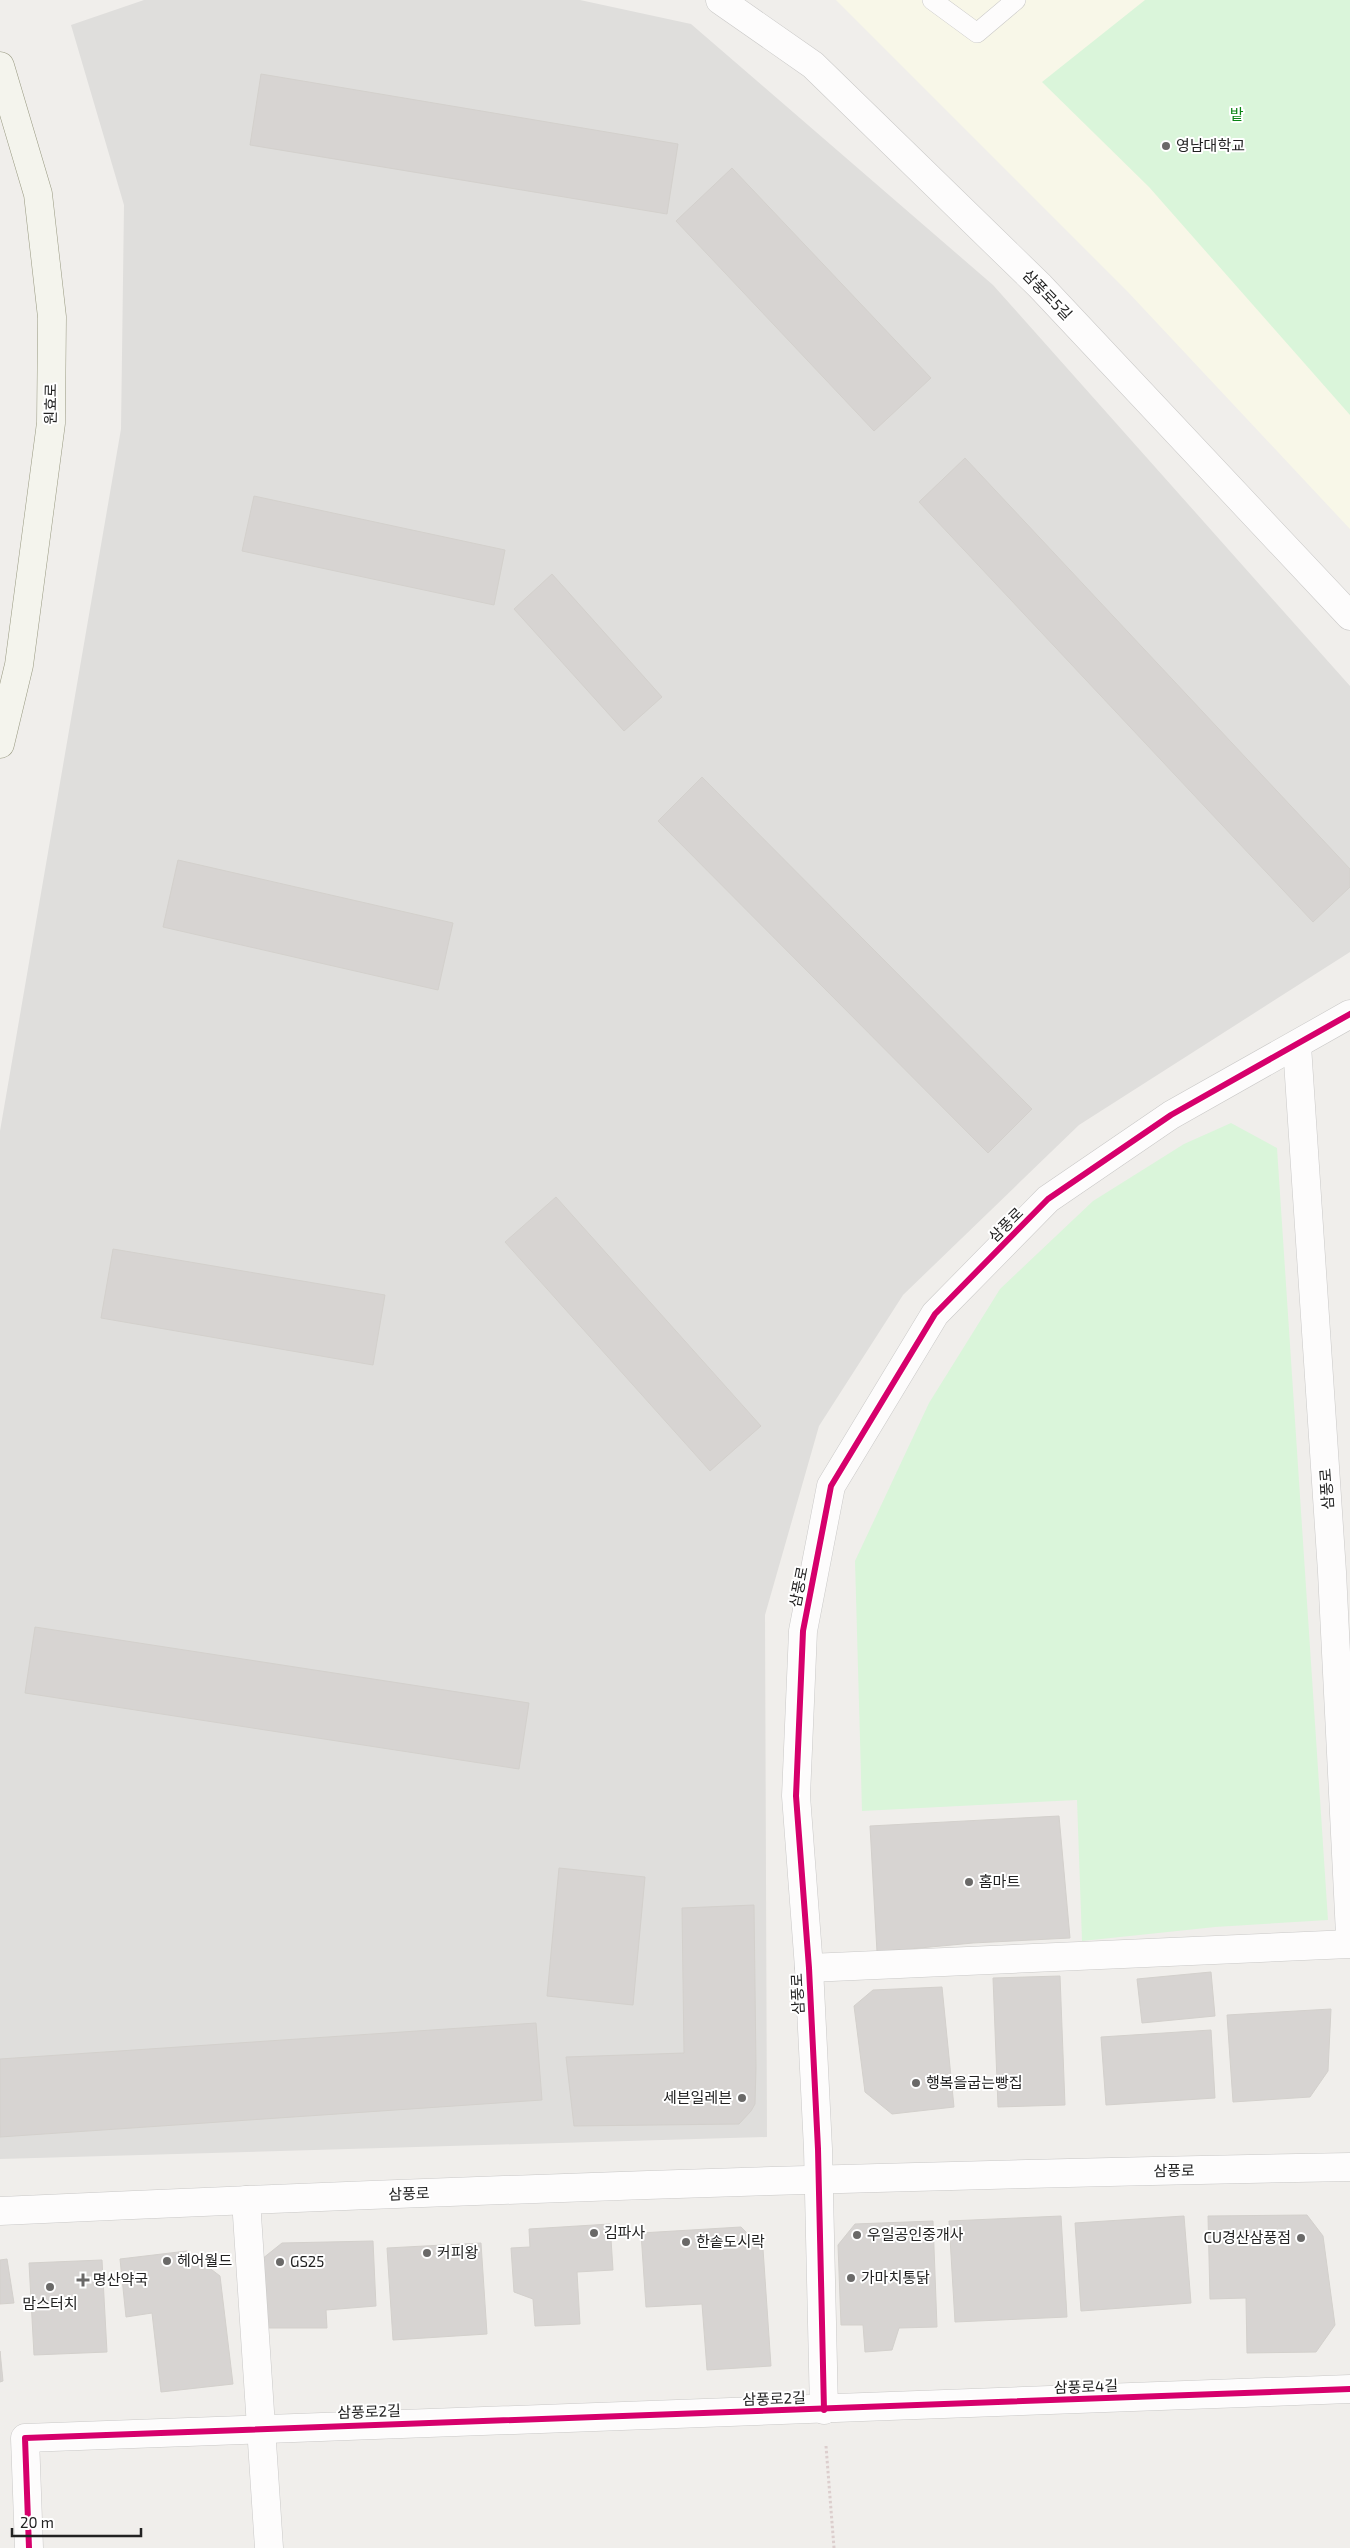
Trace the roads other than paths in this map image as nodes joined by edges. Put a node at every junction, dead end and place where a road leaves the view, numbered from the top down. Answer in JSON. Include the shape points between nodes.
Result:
{"nodes":[{"id":1,"x":720,"y":0,"type":"edge"},
{"id":2,"x":932,"y":0,"type":"edge"},
{"id":3,"x":1016,"y":0,"type":"edge"},
{"id":4,"x":0,"y":66,"type":"edge"},
{"id":5,"x":1350,"y":616,"type":"edge"},
{"id":6,"x":0,"y":744,"type":"edge"},
{"id":7,"x":1350,"y":1014,"type":"edge"},
{"id":8,"x":1297,"y":1046,"type":"junction"},
{"id":9,"x":1341,"y":1571,"type":"edge"},
{"id":10,"x":1350,"y":1934,"type":"edge"},
{"id":11,"x":1350,"y":1944,"type":"edge"},
{"id":12,"x":809,"y":1968,"type":"junction"},
{"id":13,"x":1350,"y":2167,"type":"edge"},
{"id":14,"x":818,"y":2180,"type":"junction"},
{"id":15,"x":246,"y":2200,"type":"junction"},
{"id":16,"x":0,"y":2211,"type":"edge"},
{"id":17,"x":1350,"y":2389,"type":"edge"},
{"id":18,"x":824,"y":2410,"type":"junction"},
{"id":19,"x":260,"y":2428,"type":"junction"},
{"id":20,"x":29,"y":2548,"type":"edge"},
{"id":21,"x":269,"y":2548,"type":"edge"}],
"edges":[{"from":1,"to":5,"type":"street","name":"삼풍로5길","via":[[813,65],[1040,286]]},
{"from":2,"to":3,"type":"lane","via":[[977,33]]},
{"from":4,"to":6,"type":"main road","name":"원효로","via":[[38,194],[52,317],[52,423],[19,665]]},
{"from":7,"to":8,"type":"street","name":"삼풍로"},
{"from":8,"to":9,"type":"street","name":"삼풍로"},
{"from":8,"to":12,"type":"street","name":"삼풍로","via":[[1171,1115],[1048,1199],[935,1314],[831,1486],[803,1631],[796,1796]]},
{"from":9,"to":10,"type":"street","name":"삼풍로"},
{"from":11,"to":12,"type":"street"},
{"from":12,"to":14,"type":"street","name":"삼풍로"},
{"from":13,"to":14,"type":"street","name":"삼풍로"},
{"from":14,"to":15,"type":"street","name":"삼풍로"},
{"from":14,"to":18,"type":"street","name":"삼풍로"},
{"from":15,"to":16,"type":"street","name":"삼풍로"},
{"from":15,"to":19,"type":"street"},
{"from":17,"to":18,"type":"street","name":"삼풍로4길"},
{"from":18,"to":19,"type":"street","name":"삼풍로2길"},
{"from":19,"to":20,"type":"street","name":"삼풍로2길","via":[[25,2438]]},
{"from":19,"to":21,"type":"street"}]}
